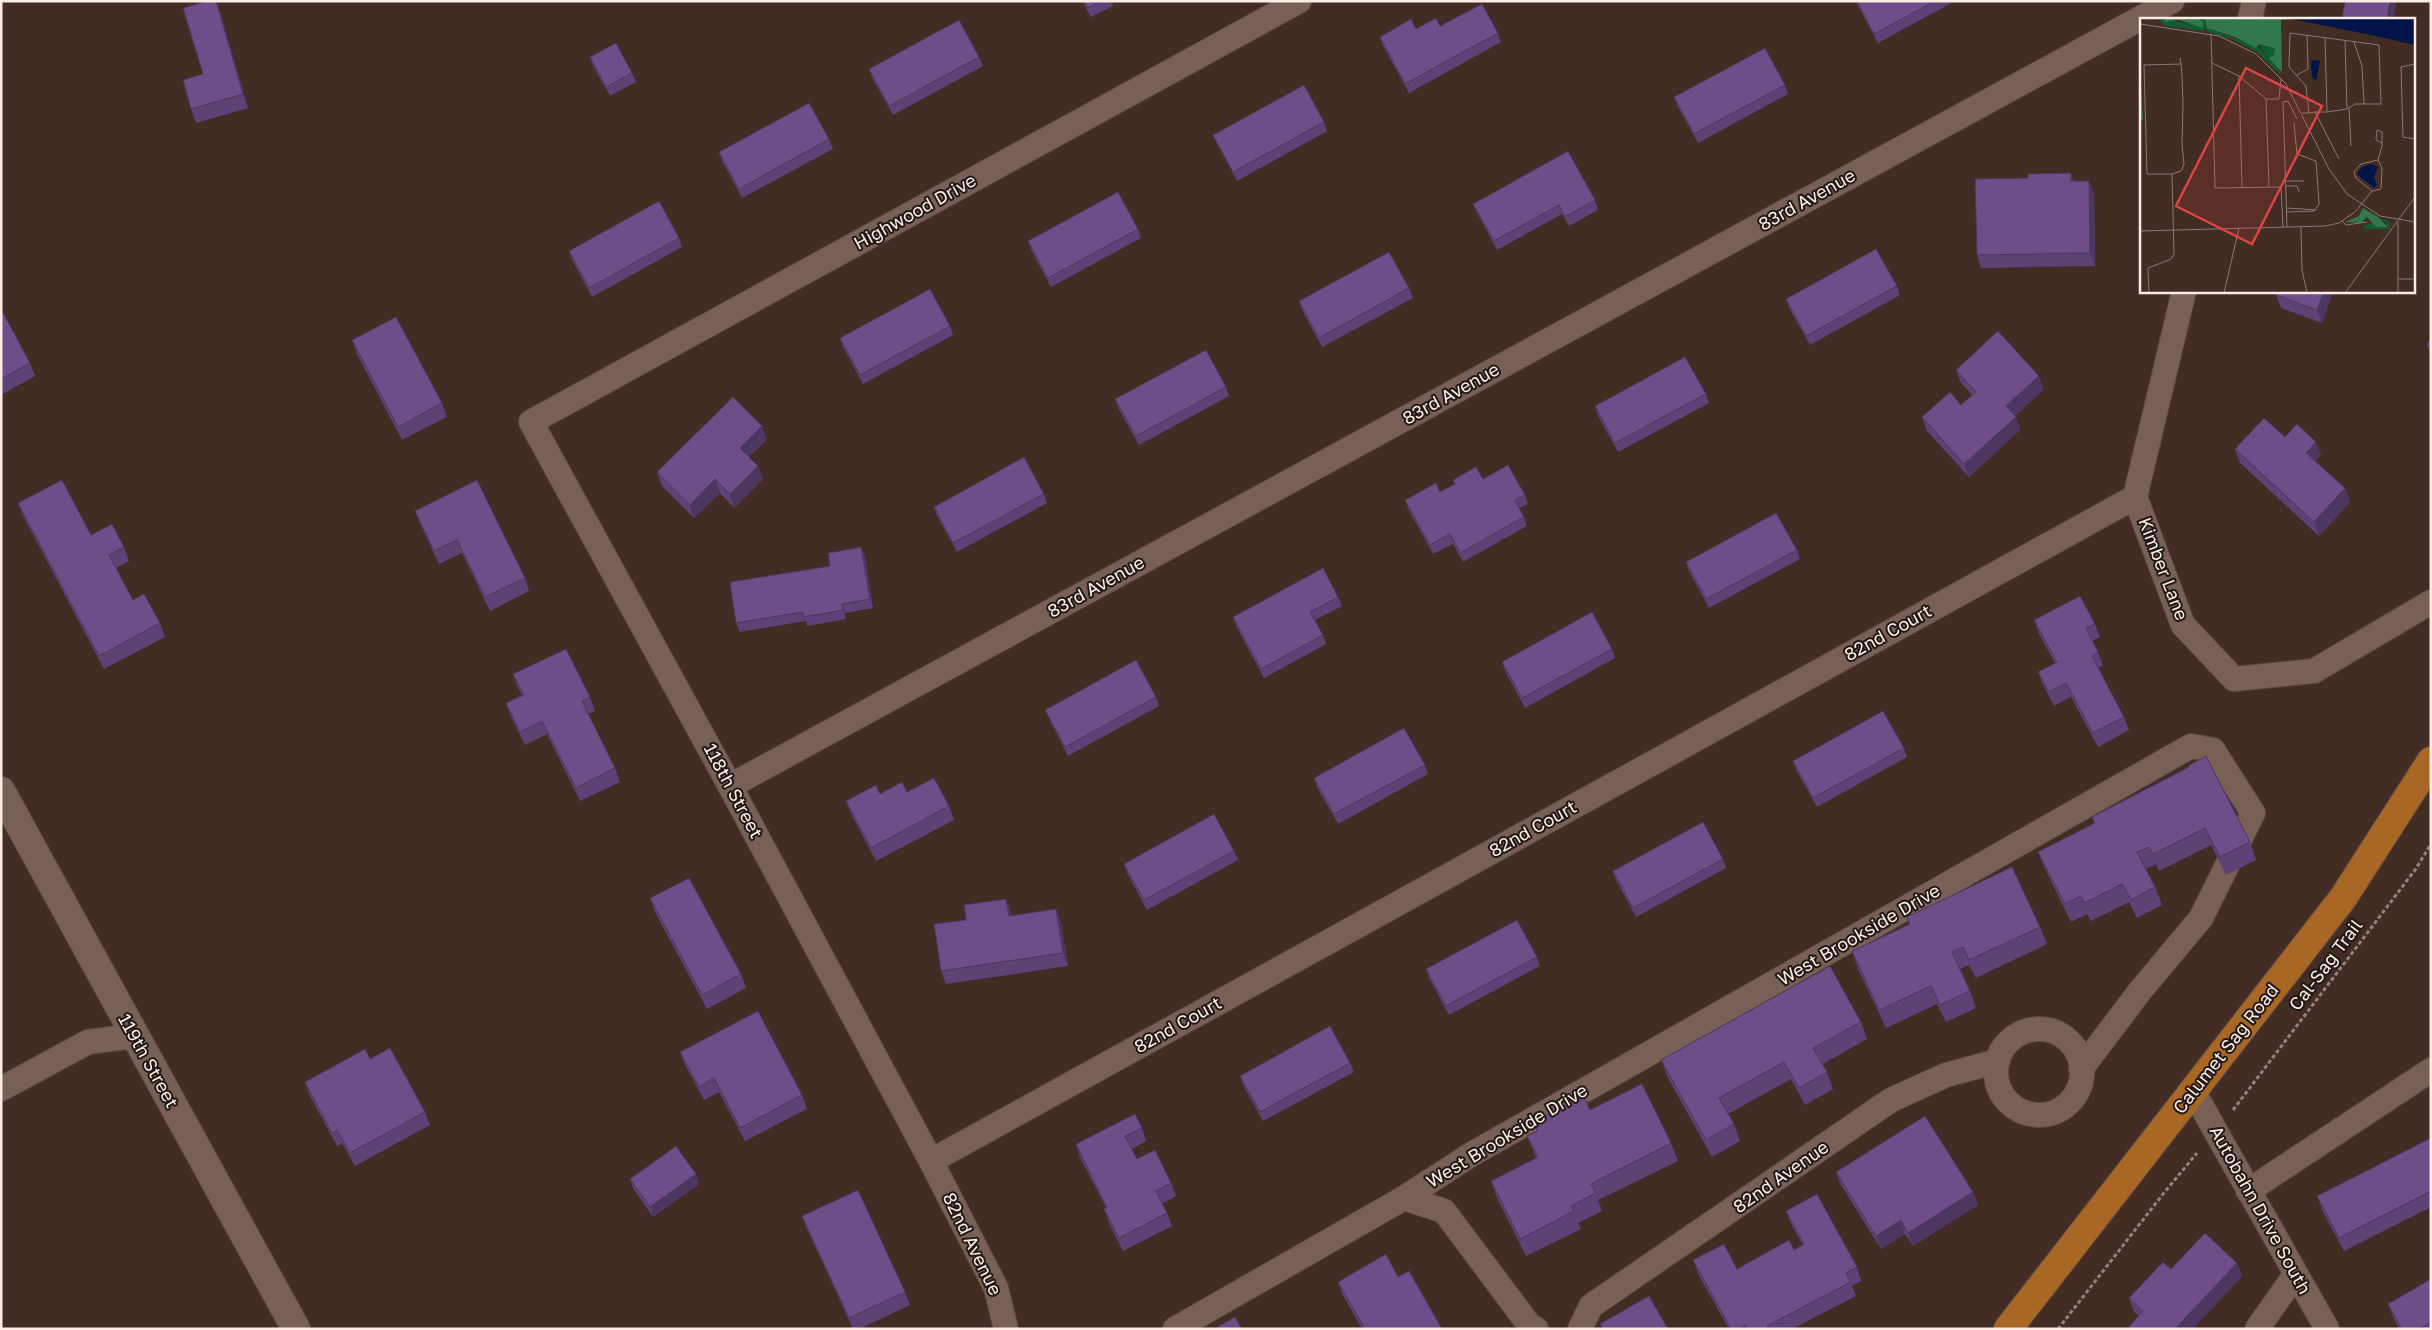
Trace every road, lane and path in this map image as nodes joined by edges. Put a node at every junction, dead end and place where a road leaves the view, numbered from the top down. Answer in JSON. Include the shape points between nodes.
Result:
{"nodes":[{"id":1,"x":1299,"y":1,"type":"edge"},
{"id":2,"x":2172,"y":1,"type":"edge"},
{"id":3,"x":2254,"y":1,"type":"edge"},
{"id":4,"x":2140,"y":18,"type":"edge"},
{"id":5,"x":2141,"y":18,"type":"edge"},
{"id":6,"x":2250,"y":18,"type":"edge"},
{"id":7,"x":2184,"y":292,"type":"edge"},
{"id":8,"x":531,"y":422,"type":"joint"},
{"id":9,"x":2135,"y":497,"type":"junction"},
{"id":10,"x":2431,"y":602,"type":"edge"},
{"id":11,"x":2431,"y":760,"type":"edge"},
{"id":12,"x":730,"y":786,"type":"junction"},
{"id":13,"x":1,"y":792,"type":"edge"},
{"id":14,"x":2431,"y":844,"type":"edge"},
{"id":15,"x":134,"y":1036,"type":"junction"},
{"id":16,"x":1998,"y":1062,"type":"junction"},
{"id":17,"x":2082,"y":1069,"type":"junction"},
{"id":18,"x":2431,"y":1070,"type":"edge"},
{"id":19,"x":1,"y":1089,"type":"edge"},
{"id":20,"x":2193,"y":1091,"type":"junction"},
{"id":21,"x":2240,"y":1100,"type":"dead end"},
{"id":22,"x":931,"y":1161,"type":"junction"},
{"id":23,"x":2176,"y":1177,"type":"dead end"},
{"id":24,"x":2248,"y":1191,"type":"junction"},
{"id":25,"x":1404,"y":1198,"type":"junction"},
{"id":26,"x":2294,"y":1275,"type":"junction"},
{"id":27,"x":1578,"y":1327,"type":"edge"},
{"id":28,"x":296,"y":1329,"type":"edge"},
{"id":29,"x":1006,"y":1329,"type":"edge"},
{"id":30,"x":1175,"y":1329,"type":"edge"},
{"id":31,"x":1536,"y":1329,"type":"edge"},
{"id":32,"x":2008,"y":1329,"type":"edge"},
{"id":33,"x":2058,"y":1329,"type":"edge"},
{"id":34,"x":2256,"y":1329,"type":"edge"},
{"id":35,"x":2327,"y":1329,"type":"edge"}],
"edges":[{"from":1,"to":8,"type":"street","name":"Highwood Drive"},
{"from":2,"to":5,"type":"street","name":"83rd Avenue"},
{"from":3,"to":6,"type":"street"},
{"from":4,"to":12,"type":"street","name":"83rd Avenue"},
{"from":7,"to":9,"type":"street","name":"Kimber Lane"},
{"from":8,"to":12,"type":"street","name":"118th Street"},
{"from":9,"to":10,"type":"street","name":"Kimber Lane","via":[[2183,625],[2234,679],[2314,671]]},
{"from":9,"to":22,"type":"street","name":"82nd Court"},
{"from":11,"to":20,"type":"main road","name":"Calumet Sag Road","via":[[2343,898]]},
{"from":12,"to":22,"type":"street","name":"118th Street"},
{"from":13,"to":15,"type":"street","name":"119th Street"},
{"from":14,"to":21,"type":"path","name":"Cal-Sag Trail","via":[[2415,870]]},
{"from":15,"to":19,"type":"street","via":[[88,1042]]},
{"from":15,"to":28,"type":"street","name":"119th Street"},
{"from":16,"to":17,"type":"street","via":[[2000,1053],[2013,1037],[2040,1029],[2054,1031],[2066,1038],[2080,1057]]},
{"from":16,"to":17,"type":"street","via":[[1996,1070],[2002,1094],[2016,1108],[2043,1115],[2055,1112],[2073,1099]]},
{"from":16,"to":27,"type":"street","name":"82nd Avenue","via":[[1946,1075],[1891,1100],[1591,1306]]},
{"from":17,"to":25,"type":"street","name":"West Brookside Drive","via":[[2140,991],[2201,918],[2253,813],[2213,750],[2191,746],[1472,1154]]},
{"from":18,"to":24,"type":"street"},
{"from":20,"to":24,"type":"street","name":"Autobahn Drive South"},
{"from":20,"to":32,"type":"main road","name":"Calumet Sag Road"},
{"from":22,"to":29,"type":"street","name":"82nd Avenue","via":[[996,1288]]},
{"from":23,"to":33,"type":"path"},
{"from":24,"to":26,"type":"street","name":"Autobahn Drive South"},
{"from":25,"to":30,"type":"street","name":"West Brookside Drive"},
{"from":25,"to":31,"type":"street","via":[[1444,1212],[1530,1326]]},
{"from":26,"to":34,"type":"street"},
{"from":26,"to":35,"type":"street","name":"Autobahn Drive South"}]}
